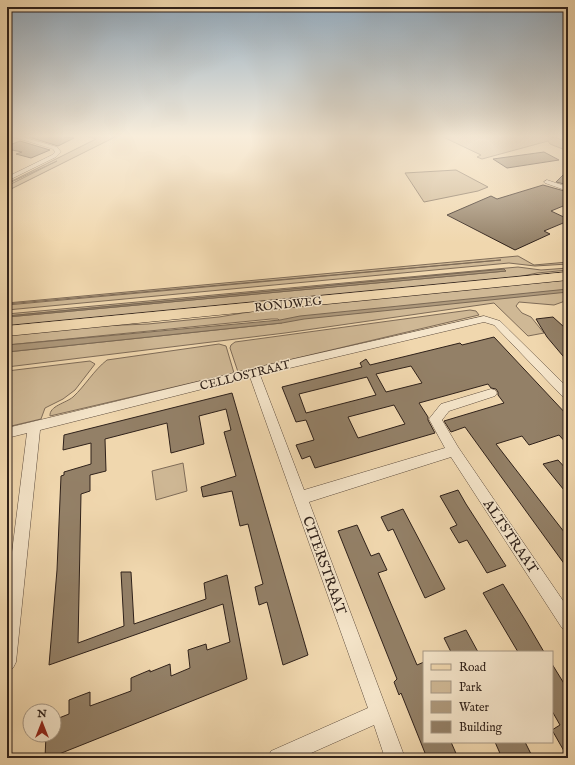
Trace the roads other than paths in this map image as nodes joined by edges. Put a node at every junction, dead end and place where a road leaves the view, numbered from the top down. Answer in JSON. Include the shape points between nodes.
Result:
{"nodes":[{"id":1,"x":24,"y":171,"type":"edge"},
{"id":2,"x":7,"y":179,"type":"edge"},
{"id":3,"x":547,"y":182,"type":"dead end"},
{"id":4,"x":568,"y":188,"type":"edge"},
{"id":5,"x":568,"y":276,"type":"edge"},
{"id":6,"x":7,"y":331,"type":"edge"},
{"id":7,"x":254,"y":372,"type":"junction"},
{"id":8,"x":568,"y":382,"type":"edge"},
{"id":9,"x":556,"y":383,"type":"junction"},
{"id":10,"x":492,"y":394,"type":"dead end"},
{"id":11,"x":568,"y":395,"type":"edge"},
{"id":12,"x":34,"y":426,"type":"junction"},
{"id":13,"x":7,"y":433,"type":"edge"},
{"id":14,"x":454,"y":451,"type":"junction"},
{"id":15,"x":301,"y":498,"type":"junction"},
{"id":16,"x":568,"y":622,"type":"edge"},
{"id":17,"x":7,"y":662,"type":"edge"},
{"id":18,"x":378,"y":713,"type":"junction"},
{"id":19,"x":278,"y":758,"type":"edge"},
{"id":20,"x":394,"y":758,"type":"edge"}],
"edges":[{"from":1,"to":2,"type":"street"},
{"from":3,"to":4,"type":"street"},
{"from":5,"to":6,"type":"main road","name":"RONDWEG"},
{"from":7,"to":9,"type":"street","name":"CELLOSTRAAT","via":[[484,319],[497,323]]},
{"from":7,"to":12,"type":"street","name":"CELLOSTRAAT"},
{"from":7,"to":15,"type":"street","name":"CITERSTRAAT"},
{"from":8,"to":9,"type":"street"},
{"from":9,"to":11,"type":"street"},
{"from":10,"to":14,"type":"street","name":"ALTSTRAAT","via":[[445,407],[435,419]]},
{"from":12,"to":13,"type":"street","name":"CELLOSTRAAT"},
{"from":12,"to":17,"type":"street"},
{"from":14,"to":15,"type":"street"},
{"from":14,"to":16,"type":"street","name":"ALTSTRAAT"},
{"from":15,"to":18,"type":"street","name":"CITERSTRAAT"},
{"from":18,"to":19,"type":"street"},
{"from":18,"to":20,"type":"street","name":"CITERSTRAAT"}]}
